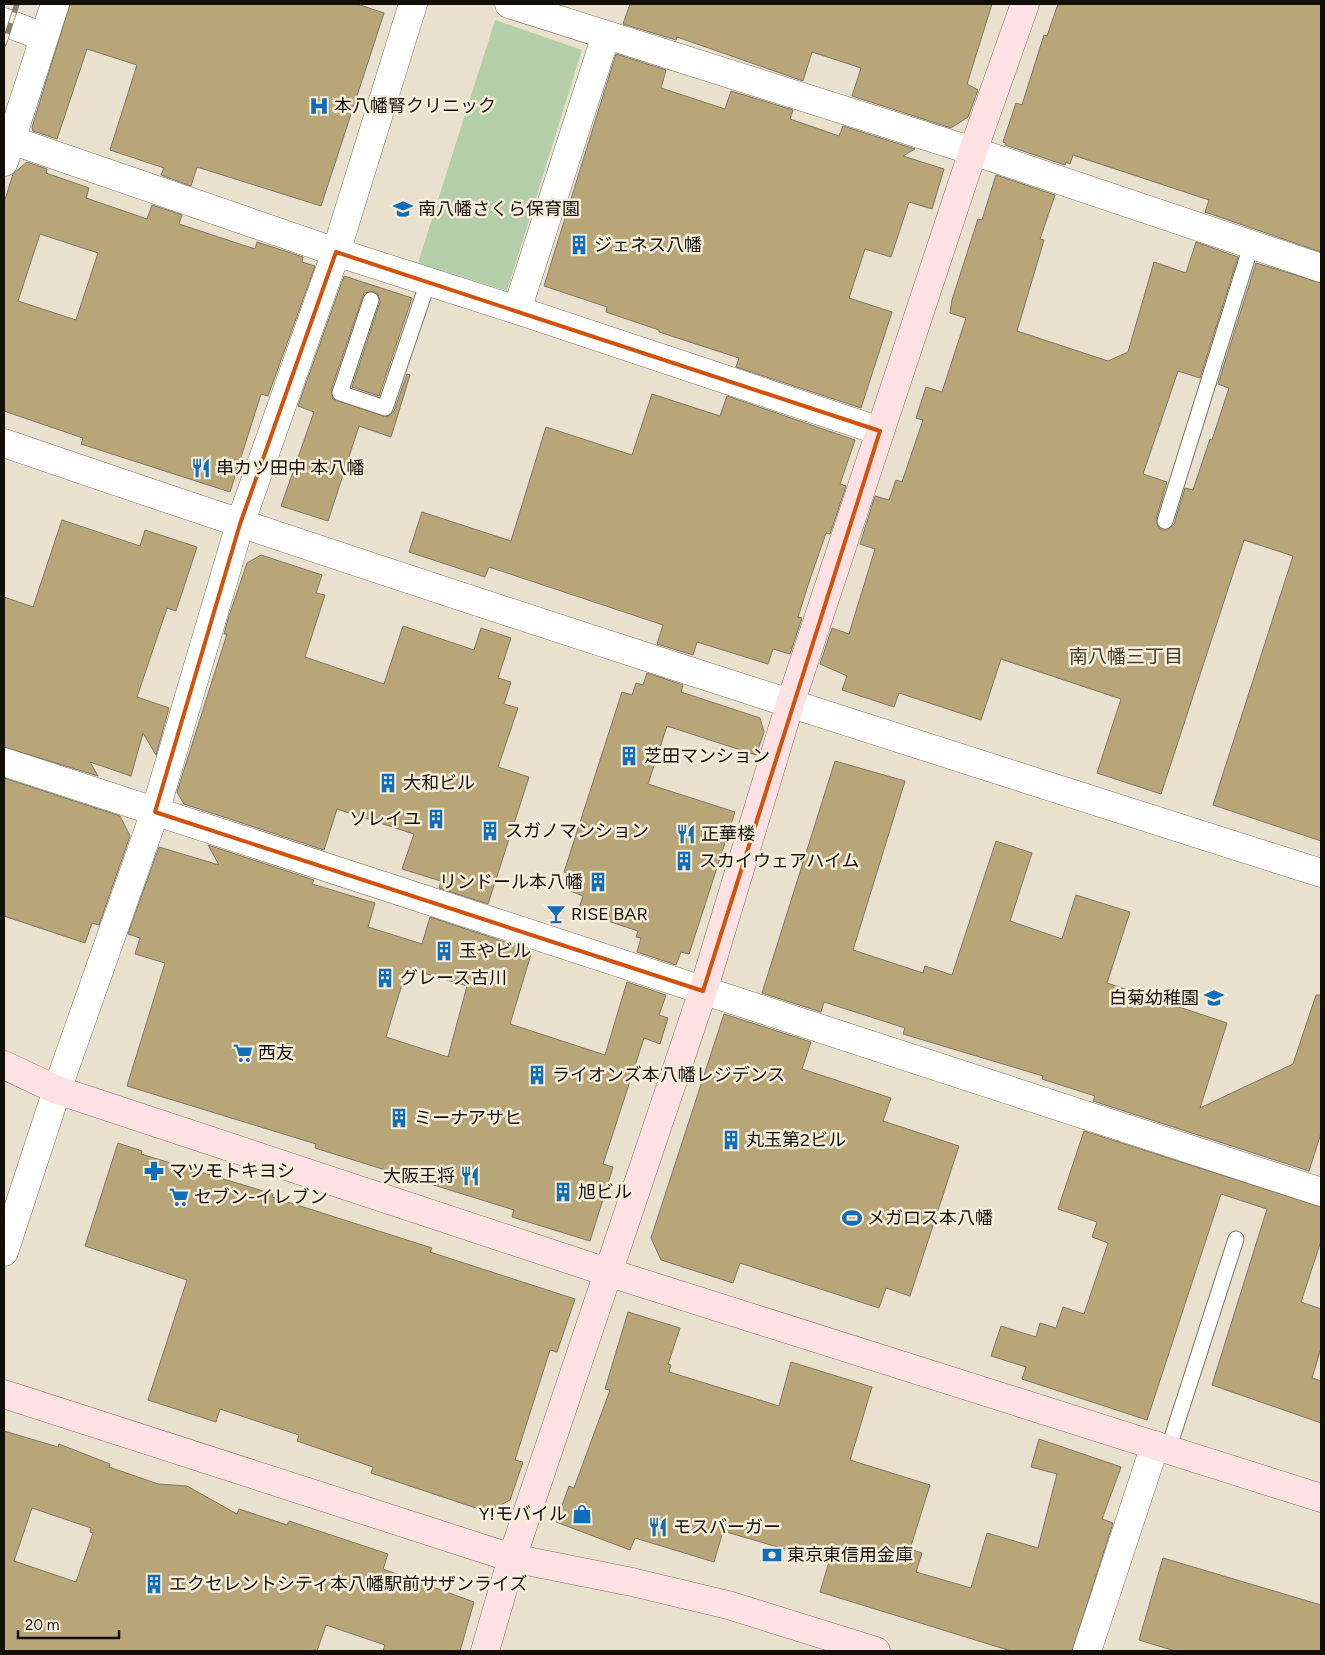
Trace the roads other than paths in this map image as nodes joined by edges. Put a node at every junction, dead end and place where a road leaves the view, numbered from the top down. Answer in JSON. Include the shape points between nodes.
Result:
{"nodes":[{"id":1,"x":55,"y":4,"type":"edge"},
{"id":2,"x":413,"y":4,"type":"edge"},
{"id":3,"x":509,"y":4,"type":"edge"},
{"id":4,"x":1025,"y":4,"type":"edge"},
{"id":5,"x":4,"y":22,"type":"edge"},
{"id":6,"x":606,"y":35,"type":"junction"},
{"id":7,"x":44,"y":36,"type":"junction"},
{"id":8,"x":7,"y":151,"type":"edge"},
{"id":9,"x":972,"y":151,"type":"junction"},
{"id":10,"x":1251,"y":246,"type":"junction"},
{"id":11,"x":336,"y":252,"type":"junction"},
{"id":12,"x":1321,"y":268,"type":"edge"},
{"id":13,"x":428,"y":282,"type":"junction"},
{"id":14,"x":371,"y":300,"type":"dead end"},
{"id":15,"x":517,"y":310,"type":"junction"},
{"id":16,"x":880,"y":431,"type":"junction"},
{"id":17,"x":4,"y":443,"type":"edge"},
{"id":18,"x":1165,"y":521,"type":"dead end"},
{"id":19,"x":240,"y":524,"type":"junction"},
{"id":20,"x":790,"y":704,"type":"junction"},
{"id":21,"x":4,"y":762,"type":"edge"},
{"id":22,"x":155,"y":812,"type":"junction"},
{"id":23,"x":1321,"y":873,"type":"edge"},
{"id":24,"x":703,"y":991,"type":"junction"},
{"id":25,"x":4,"y":1065,"type":"edge"},
{"id":26,"x":57,"y":1090,"type":"junction"},
{"id":27,"x":1321,"y":1192,"type":"edge"},
{"id":28,"x":1236,"y":1239,"type":"dead end"},
{"id":29,"x":4,"y":1252,"type":"edge"},
{"id":30,"x":607,"y":1272,"type":"junction"},
{"id":31,"x":4,"y":1394,"type":"edge"},
{"id":32,"x":1161,"y":1447,"type":"junction"},
{"id":33,"x":1321,"y":1498,"type":"edge"},
{"id":34,"x":512,"y":1558,"type":"junction"},
{"id":35,"x":485,"y":1651,"type":"edge"},
{"id":36,"x":876,"y":1651,"type":"edge"},
{"id":37,"x":1087,"y":1651,"type":"edge"}],
"edges":[{"from":1,"to":7,"type":"street"},
{"from":2,"to":11,"type":"street"},
{"from":3,"to":6,"type":"street"},
{"from":4,"to":9,"type":"street"},
{"from":5,"to":7,"type":"street"},
{"from":6,"to":9,"type":"street"},
{"from":6,"to":15,"type":"street"},
{"from":7,"to":8,"type":"street"},
{"from":8,"to":11,"type":"street"},
{"from":9,"to":10,"type":"street"},
{"from":9,"to":16,"type":"street"},
{"from":10,"to":12,"type":"street"},
{"from":10,"to":18,"type":"lane"},
{"from":11,"to":13,"type":"street"},
{"from":11,"to":19,"type":"street"},
{"from":13,"to":14,"type":"lane","via":[[386,408],[340,393]]},
{"from":13,"to":15,"type":"street"},
{"from":15,"to":16,"type":"street"},
{"from":16,"to":20,"type":"street"},
{"from":17,"to":19,"type":"street"},
{"from":19,"to":20,"type":"street"},
{"from":19,"to":22,"type":"street"},
{"from":20,"to":23,"type":"street"},
{"from":20,"to":24,"type":"street"},
{"from":21,"to":22,"type":"street"},
{"from":22,"to":24,"type":"street"},
{"from":22,"to":26,"type":"street"},
{"from":24,"to":27,"type":"street"},
{"from":24,"to":30,"type":"street"},
{"from":25,"to":26,"type":"street"},
{"from":26,"to":29,"type":"street"},
{"from":26,"to":30,"type":"street"},
{"from":28,"to":32,"type":"lane"},
{"from":30,"to":32,"type":"street"},
{"from":30,"to":34,"type":"street"},
{"from":31,"to":34,"type":"street"},
{"from":32,"to":33,"type":"street"},
{"from":32,"to":37,"type":"street"},
{"from":34,"to":35,"type":"street"},
{"from":34,"to":36,"type":"street","via":[[728,1605]]}]}
